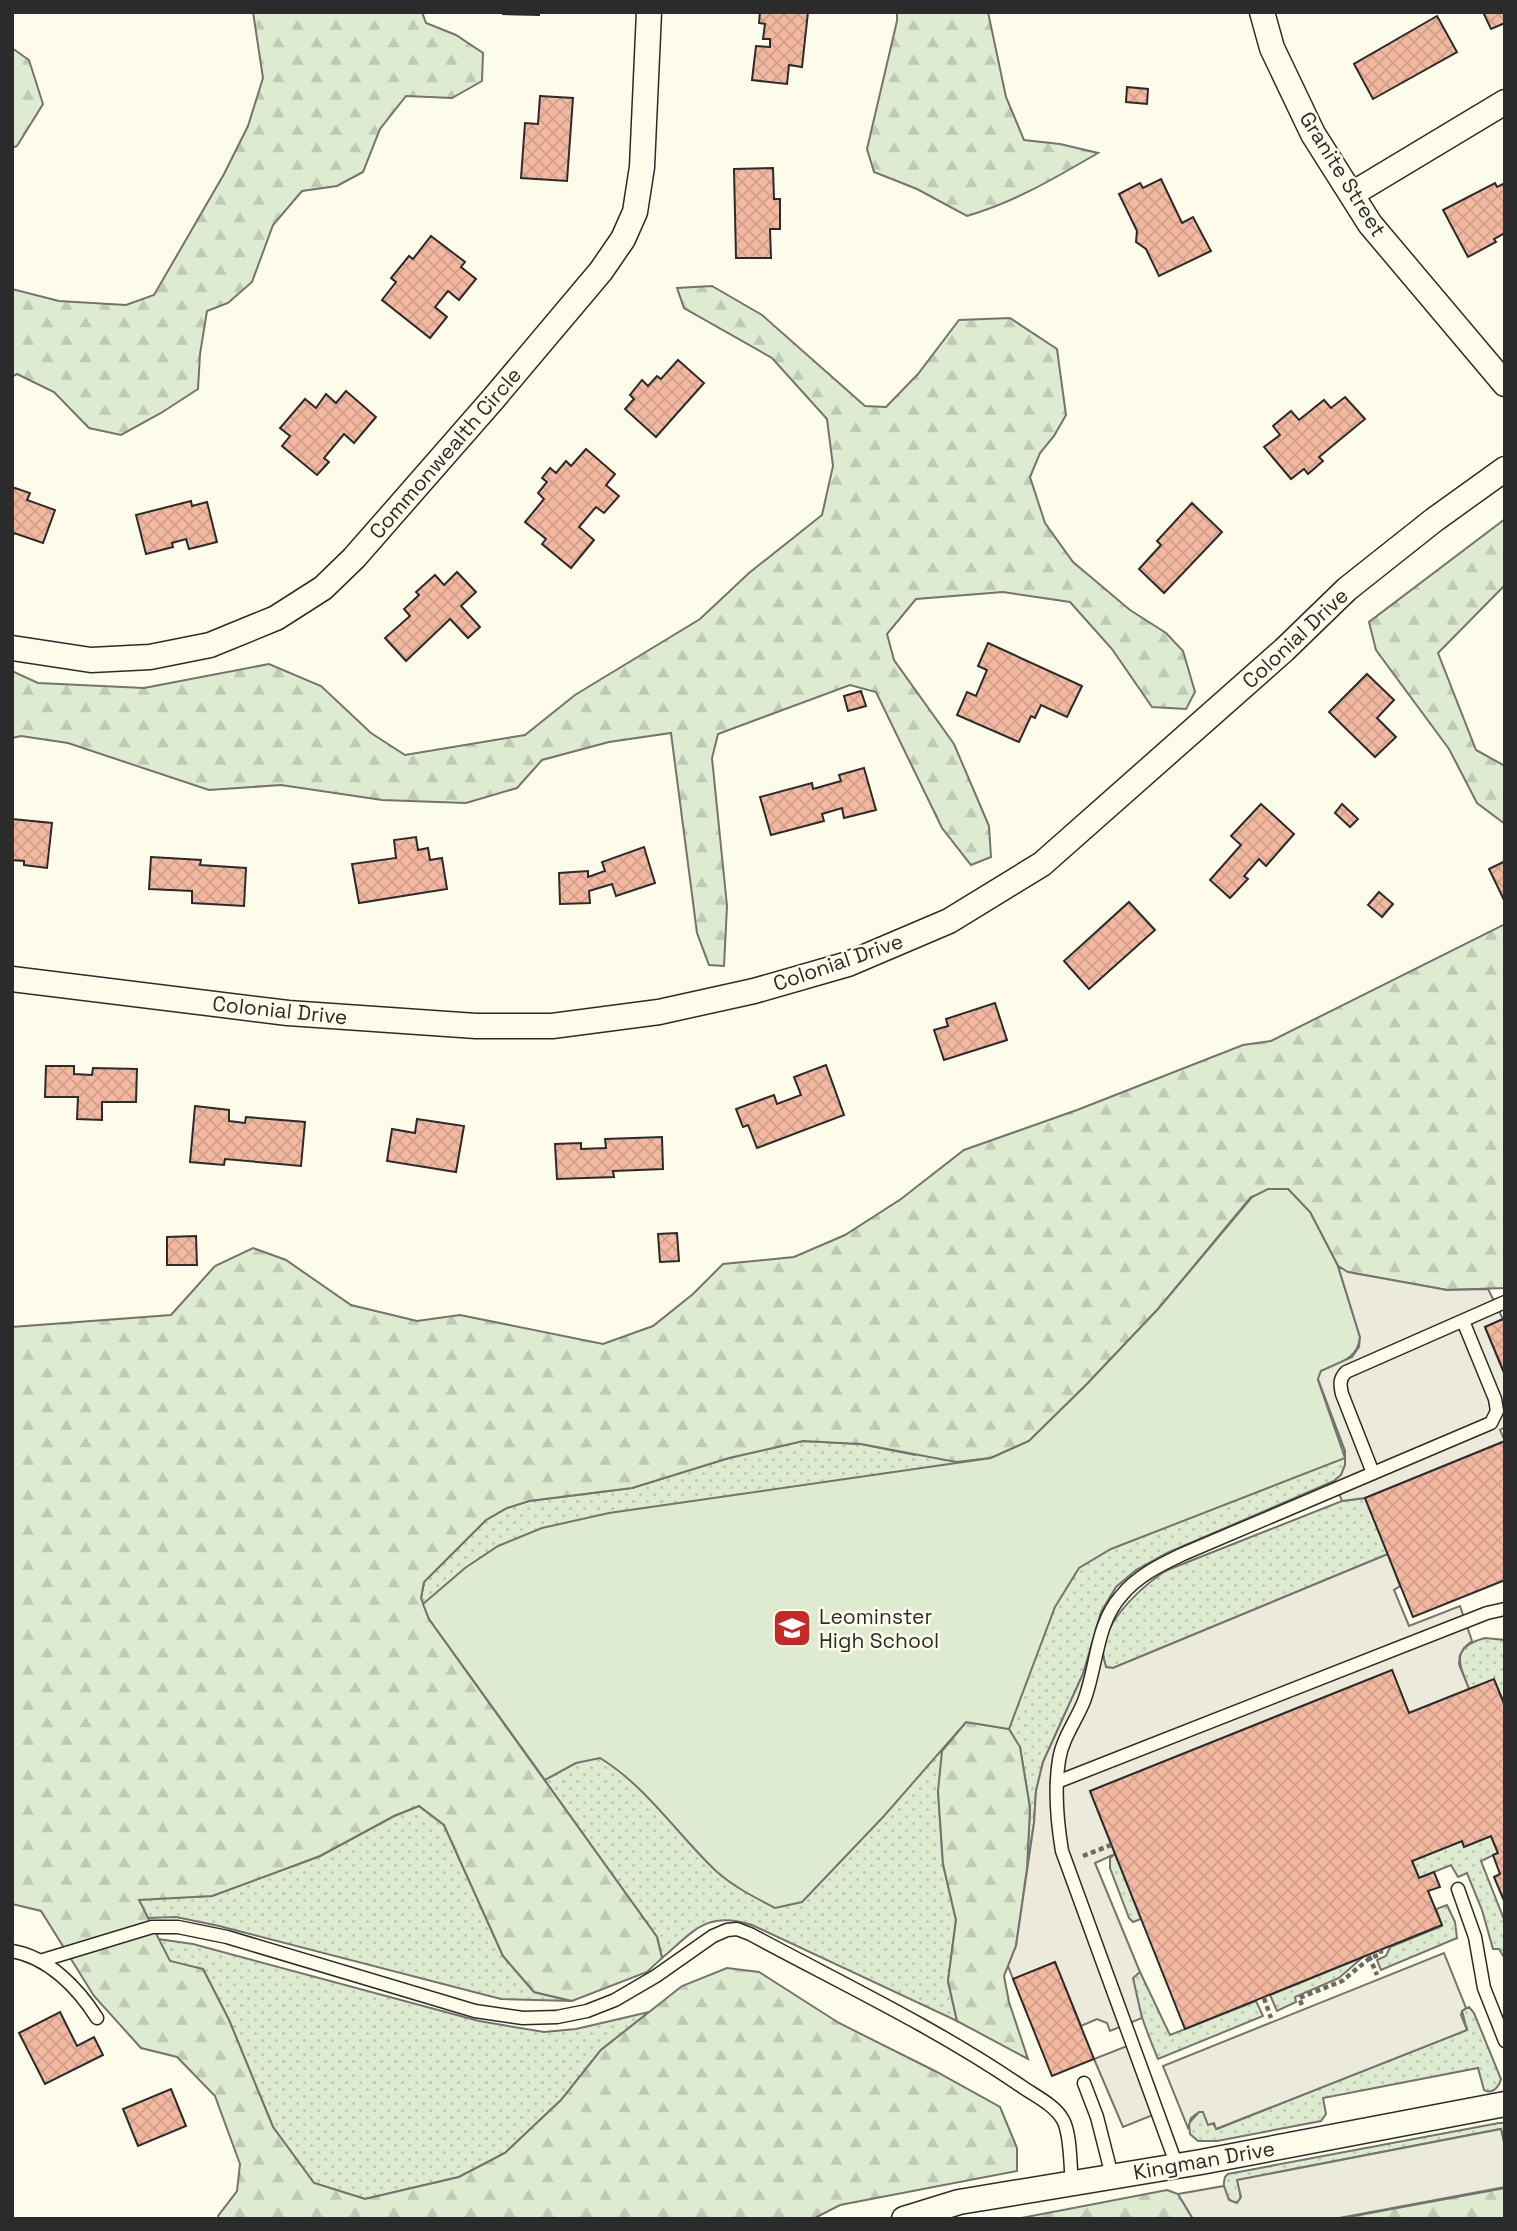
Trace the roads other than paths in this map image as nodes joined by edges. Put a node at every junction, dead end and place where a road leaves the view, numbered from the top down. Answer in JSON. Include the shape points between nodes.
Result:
{"nodes":[{"id":1,"x":649,"y":12,"type":"edge"},
{"id":2,"x":1262,"y":12,"type":"edge"},
{"id":3,"x":1505,"y":103,"type":"edge"},
{"id":4,"x":1352,"y":194,"type":"junction"},
{"id":5,"x":1505,"y":384,"type":"edge"},
{"id":6,"x":1505,"y":469,"type":"edge"},
{"id":7,"x":12,"y":648,"type":"edge"},
{"id":8,"x":12,"y":979,"type":"edge"},
{"id":9,"x":1505,"y":1302,"type":"edge"},
{"id":10,"x":1463,"y":1321,"type":"junction"},
{"id":11,"x":1373,"y":1473,"type":"junction"},
{"id":12,"x":1505,"y":1609,"type":"edge"},
{"id":13,"x":1057,"y":1782,"type":"junction"},
{"id":14,"x":1458,"y":1889,"type":"dead end"},
{"id":15,"x":12,"y":1951,"type":"edge"},
{"id":16,"x":40,"y":1961,"type":"junction"},
{"id":17,"x":97,"y":2018,"type":"dead end"},
{"id":18,"x":1505,"y":2041,"type":"edge"},
{"id":19,"x":1084,"y":2082,"type":"dead end"},
{"id":20,"x":1505,"y":2104,"type":"edge"},
{"id":21,"x":1177,"y":2166,"type":"junction"},
{"id":22,"x":1112,"y":2176,"type":"junction"},
{"id":23,"x":1072,"y":2183,"type":"junction"},
{"id":24,"x":904,"y":2219,"type":"edge"}],
"edges":[{"from":1,"to":7,"type":"street","name":"Commonwealth Circle","via":[[642,167],[635,212],[623,239],[494,398],[354,558],[323,588],[276,618],[210,645],[150,657],[91,660]]},
{"from":2,"to":4,"type":"street","name":"Granite Street","via":[[1272,48],[1313,134]]},
{"from":3,"to":4,"type":"street"},
{"from":4,"to":5,"type":"street","name":"Granite Street","via":[[1370,224]]},
{"from":6,"to":8,"type":"street","name":"Colonial Drive","via":[[1347,589],[1042,864],[949,920],[848,964],[659,1012],[552,1026],[476,1026],[288,1013]]},
{"from":9,"to":10,"type":"lane"},
{"from":10,"to":11,"type":"lane","via":[[1342,1376],[1342,1394]]},
{"from":10,"to":11,"type":"lane","via":[[1495,1399],[1495,1418]]},
{"from":11,"to":13,"type":"lane","via":[[1183,1554],[1128,1588],[1108,1619],[1098,1646],[1084,1702],[1059,1757]]},
{"from":12,"to":13,"type":"lane"},
{"from":13,"to":21,"type":"lane","via":[[1065,1862]]},
{"from":14,"to":18,"type":"lane","via":[[1475,1937],[1484,1988]]},
{"from":15,"to":16,"type":"lane"},
{"from":16,"to":17,"type":"lane","via":[[77,1990]]},
{"from":16,"to":23,"type":"lane","via":[[152,1927],[178,1927],[227,1937],[475,2011],[557,2017],[615,2000],[713,1936],[737,1929],[943,2038],[1052,2107],[1066,2128]]},
{"from":19,"to":22,"type":"lane"},
{"from":20,"to":21,"type":"street","name":"Kingman Drive"},
{"from":21,"to":22,"type":"street","name":"Kingman Drive"},
{"from":22,"to":23,"type":"street","name":"Kingman Drive"},
{"from":23,"to":24,"type":"street","name":"Kingman Drive","via":[[959,2202]]}]}
